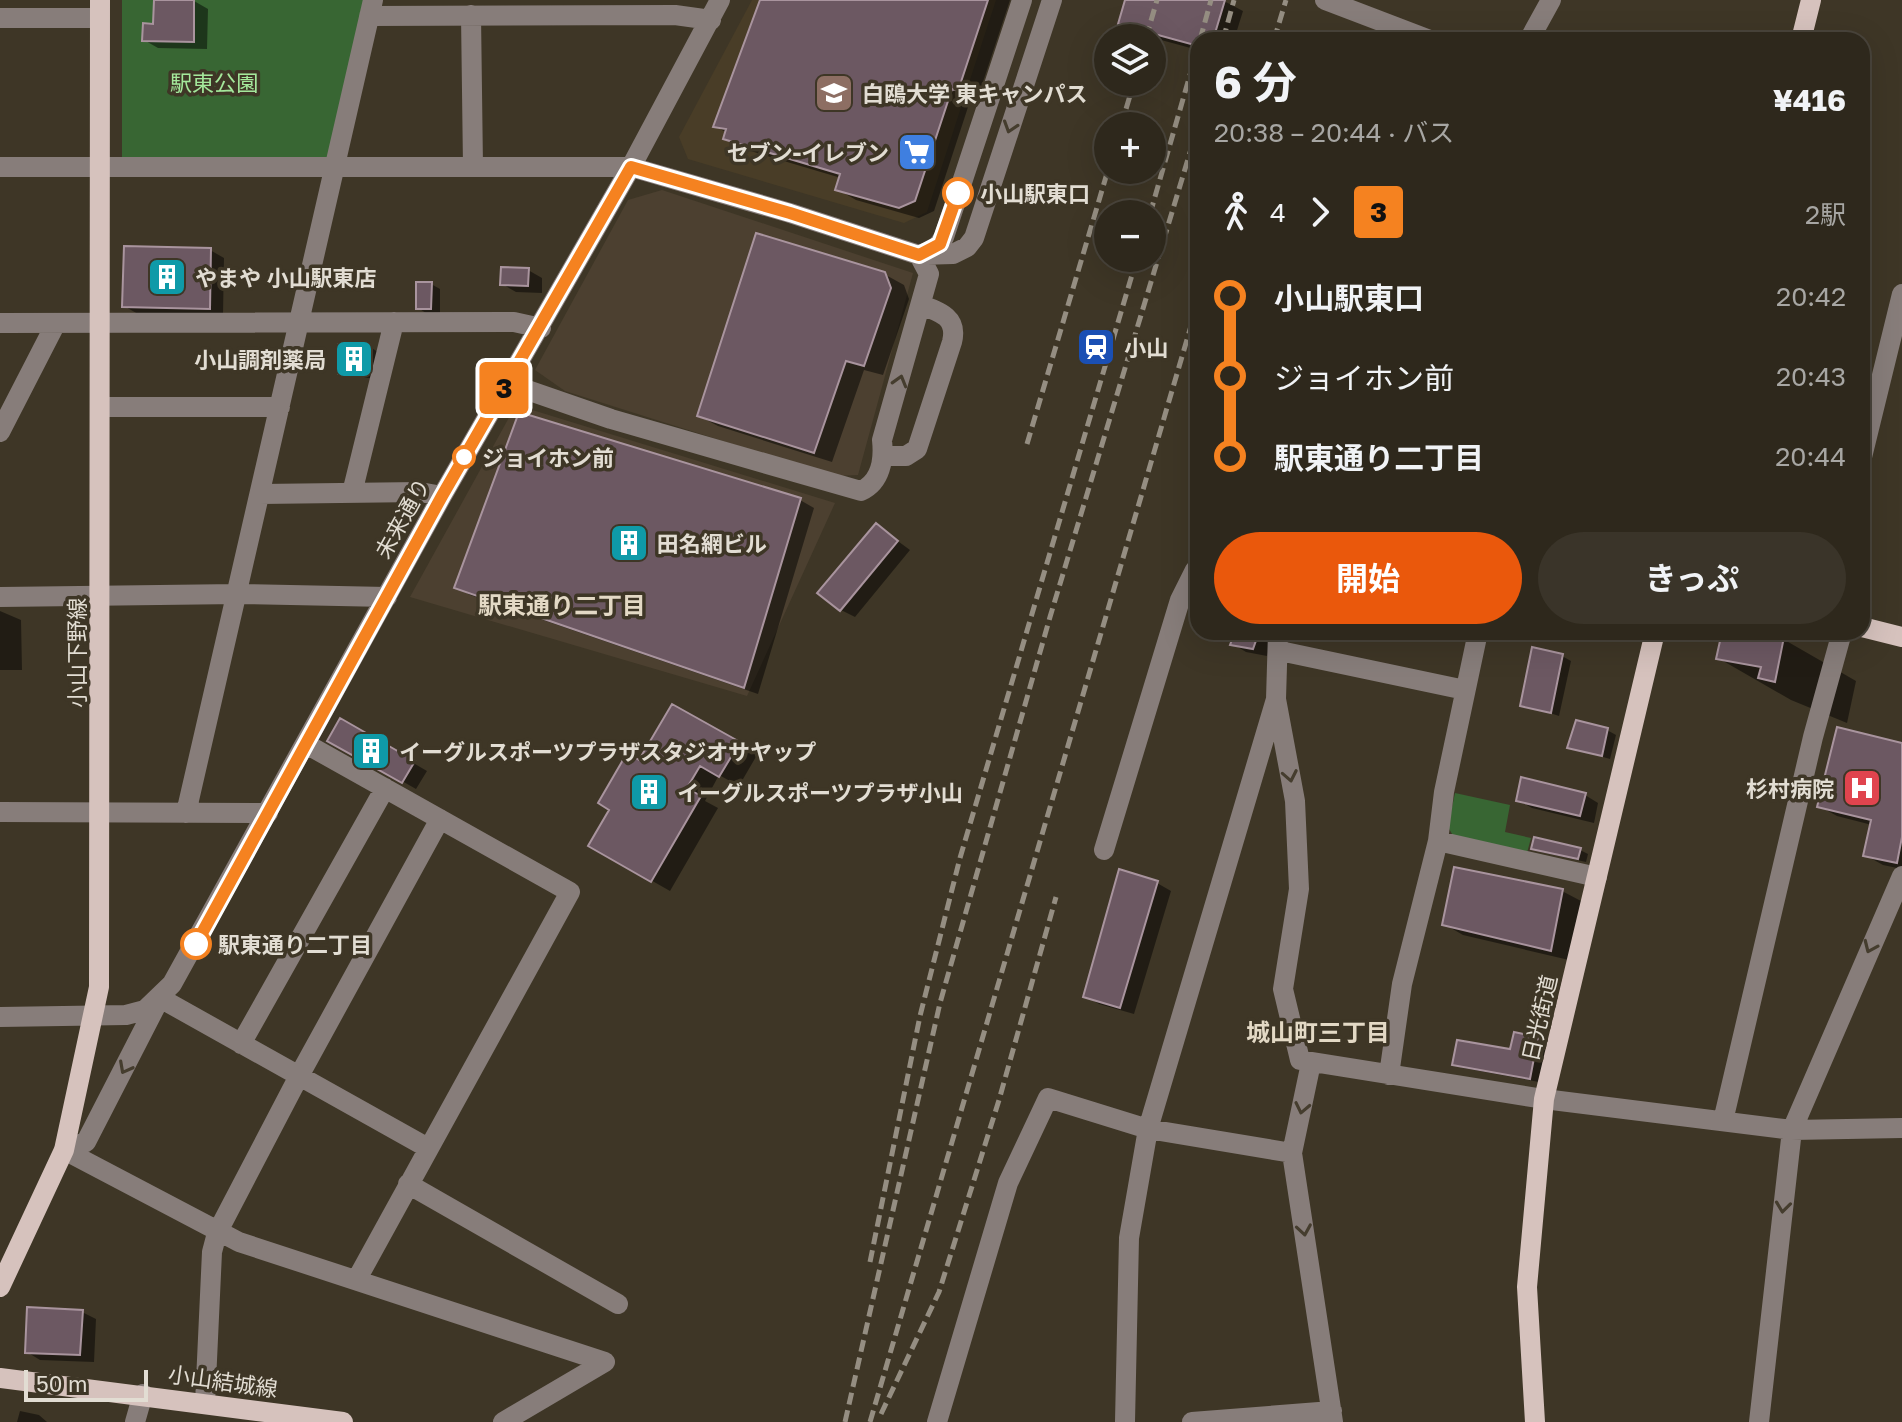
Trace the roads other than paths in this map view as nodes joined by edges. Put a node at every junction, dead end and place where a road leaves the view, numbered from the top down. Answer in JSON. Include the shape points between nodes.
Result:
{"nodes":[{"id":1,"x":720,"y":0,"type":"edge"},
{"id":2,"x":1022,"y":0,"type":"edge"},
{"id":3,"x":1052,"y":0,"type":"edge"},
{"id":4,"x":1551,"y":0,"type":"edge"},
{"id":5,"x":1811,"y":0,"type":"edge"},
{"id":6,"x":1334,"y":2,"type":"edge"},
{"id":7,"x":371,"y":8,"type":"edge"},
{"id":8,"x":100,"y":9,"type":"edge"},
{"id":9,"x":471,"y":15,"type":"junction"},
{"id":10,"x":0,"y":18,"type":"edge"},
{"id":11,"x":711,"y":20,"type":"junction"},
{"id":12,"x":1410,"y":32,"type":"edge"},
{"id":13,"x":1533,"y":32,"type":"edge"},
{"id":14,"x":1803,"y":32,"type":"edge"},
{"id":15,"x":0,"y":167,"type":"edge"},
{"id":16,"x":473,"y":167,"type":"junction"},
{"id":17,"x":631,"y":167,"type":"junction"},
{"id":18,"x":99,"y":168,"type":"junction"},
{"id":19,"x":333,"y":168,"type":"junction"},
{"id":20,"x":919,"y":255,"type":"junction"},
{"id":21,"x":1902,"y":294,"type":"edge"},
{"id":22,"x":921,"y":305,"type":"junction"},
{"id":23,"x":299,"y":321,"type":"junction"},
{"id":24,"x":394,"y":322,"type":"junction"},
{"id":25,"x":0,"y":323,"type":"edge"},
{"id":26,"x":56,"y":323,"type":"junction"},
{"id":27,"x":100,"y":323,"type":"junction"},
{"id":28,"x":541,"y":328,"type":"junction"},
{"id":29,"x":507,"y":383,"type":"junction"},
{"id":30,"x":100,"y":407,"type":"junction"},
{"id":31,"x":280,"y":407,"type":"junction"},
{"id":32,"x":1870,"y":424,"type":"edge"},
{"id":33,"x":0,"y":432,"type":"edge"},
{"id":34,"x":884,"y":456,"type":"junction"},
{"id":35,"x":352,"y":493,"type":"junction"},
{"id":36,"x":261,"y":494,"type":"junction"},
{"id":37,"x":442,"y":496,"type":"junction"},
{"id":38,"x":1190,"y":580,"type":"edge"},
{"id":39,"x":238,"y":594,"type":"junction"},
{"id":40,"x":0,"y":597,"type":"edge"},
{"id":41,"x":100,"y":597,"type":"junction"},
{"id":42,"x":387,"y":597,"type":"junction"},
{"id":43,"x":1870,"y":629,"type":"edge"},
{"id":44,"x":1902,"y":637,"type":"edge"},
{"id":45,"x":1476,"y":640,"type":"edge"},
{"id":46,"x":1653,"y":640,"type":"edge"},
{"id":47,"x":1840,"y":640,"type":"edge"},
{"id":48,"x":1279,"y":642,"type":"edge"},
{"id":49,"x":1465,"y":690,"type":"junction"},
{"id":50,"x":1276,"y":699,"type":"junction"},
{"id":51,"x":306,"y":744,"type":"junction"},
{"id":52,"x":385,"y":788,"type":"junction"},
{"id":53,"x":0,"y":812,"type":"edge"},
{"id":54,"x":100,"y":813,"type":"junction"},
{"id":55,"x":186,"y":813,"type":"junction"},
{"id":56,"x":268,"y":813,"type":"junction"},
{"id":57,"x":440,"y":819,"type":"junction"},
{"id":58,"x":1438,"y":841,"type":"junction"},
{"id":59,"x":1104,"y":850,"type":"dead end"},
{"id":60,"x":1902,"y":876,"type":"edge"},
{"id":61,"x":1597,"y":877,"type":"junction"},
{"id":62,"x":160,"y":998,"type":"junction"},
{"id":63,"x":95,"y":1016,"type":"junction"},
{"id":64,"x":0,"y":1017,"type":"edge"},
{"id":65,"x":241,"y":1044,"type":"junction"},
{"id":66,"x":1311,"y":1063,"type":"junction"},
{"id":67,"x":1389,"y":1075,"type":"junction"},
{"id":68,"x":299,"y":1076,"type":"junction"},
{"id":69,"x":1544,"y":1099,"type":"junction"},
{"id":70,"x":1723,"y":1121,"type":"junction"},
{"id":71,"x":1902,"y":1128,"type":"edge"},
{"id":72,"x":1148,"y":1129,"type":"junction"},
{"id":73,"x":1792,"y":1130,"type":"junction"},
{"id":74,"x":428,"y":1148,"type":"junction"},
{"id":75,"x":64,"y":1150,"type":"junction"},
{"id":76,"x":1292,"y":1153,"type":"junction"},
{"id":77,"x":408,"y":1184,"type":"junction"},
{"id":78,"x":217,"y":1233,"type":"junction"},
{"id":79,"x":357,"y":1279,"type":"junction"},
{"id":80,"x":0,"y":1287,"type":"edge"},
{"id":81,"x":618,"y":1304,"type":"dead end"},
{"id":82,"x":0,"y":1378,"type":"edge"},
{"id":83,"x":143,"y":1394,"type":"junction"},
{"id":84,"x":205,"y":1403,"type":"junction"},
{"id":85,"x":1332,"y":1417,"type":"edge"},
{"id":86,"x":135,"y":1422,"type":"edge"},
{"id":87,"x":343,"y":1422,"type":"edge"},
{"id":88,"x":503,"y":1422,"type":"edge"},
{"id":89,"x":937,"y":1422,"type":"edge"},
{"id":90,"x":1125,"y":1422,"type":"edge"},
{"id":91,"x":1192,"y":1422,"type":"edge"},
{"id":92,"x":1535,"y":1422,"type":"edge"},
{"id":93,"x":1759,"y":1422,"type":"edge"}],
"edges":[{"from":1,"to":11,"type":"street","name":"未来通り"},
{"from":2,"to":20,"type":"street","via":[[944,237],[935,250]]},
{"from":3,"to":20,"type":"street","one_way":true,"via":[[974,238],[953,254]]},
{"from":4,"to":13,"type":"street"},
{"from":5,"to":14,"type":"main road"},
{"from":6,"to":12,"type":"street"},
{"from":7,"to":9,"type":"street"},
{"from":7,"to":19,"type":"street"},
{"from":8,"to":10,"type":"street"},
{"from":8,"to":18,"type":"main road","name":"小山下野線"},
{"from":9,"to":11,"type":"street","via":[[675,15]]},
{"from":9,"to":16,"type":"street"},
{"from":11,"to":17,"type":"street","name":"未来通り"},
{"from":15,"to":18,"type":"street"},
{"from":16,"to":17,"type":"street"},
{"from":16,"to":19,"type":"street"},
{"from":17,"to":20,"type":"street"},
{"from":17,"to":28,"type":"street","name":"未来通り"},
{"from":18,"to":19,"type":"street"},
{"from":18,"to":27,"type":"main road","name":"小山下野線"},
{"from":19,"to":23,"type":"street"},
{"from":20,"to":22,"type":"street","via":[[929,274]]},
{"from":21,"to":32,"type":"street"},
{"from":34,"to":22,"type":"street","one_way":true,"via":[[882,440]]},
{"from":22,"to":34,"type":"street","via":[[950,319],[952,342],[917,449],[906,456]]},
{"from":23,"to":24,"type":"street"},
{"from":23,"to":27,"type":"street"},
{"from":23,"to":31,"type":"street"},
{"from":24,"to":28,"type":"street","via":[[514,322]]},
{"from":24,"to":35,"type":"street"},
{"from":25,"to":26,"type":"street"},
{"from":26,"to":27,"type":"street"},
{"from":26,"to":33,"type":"street"},
{"from":27,"to":30,"type":"main road","name":"小山下野線"},
{"from":28,"to":29,"type":"street","name":"未来通り"},
{"from":29,"to":34,"type":"street","via":[[853,492],[873,483]]},
{"from":29,"to":37,"type":"street","name":"未来通り"},
{"from":30,"to":31,"type":"street"},
{"from":30,"to":41,"type":"main road","name":"小山下野線"},
{"from":31,"to":36,"type":"street"},
{"from":35,"to":36,"type":"street"},
{"from":35,"to":37,"type":"street"},
{"from":36,"to":39,"type":"street"},
{"from":37,"to":42,"type":"street","name":"未来通り"},
{"from":38,"to":59,"type":"street"},
{"from":39,"to":41,"type":"street"},
{"from":39,"to":42,"type":"street"},
{"from":39,"to":55,"type":"street"},
{"from":40,"to":41,"type":"street"},
{"from":41,"to":54,"type":"main road","name":"小山下野線"},
{"from":42,"to":51,"type":"street","name":"未来通り"},
{"from":43,"to":44,"type":"main road"},
{"from":45,"to":49,"type":"street"},
{"from":46,"to":61,"type":"main road","name":"日光街道"},
{"from":47,"to":70,"type":"street"},
{"from":48,"to":49,"type":"street"},
{"from":48,"to":50,"type":"street"},
{"from":49,"to":58,"type":"street"},
{"from":50,"to":66,"type":"street","one_way":true,"via":[[1295,801],[1299,889],[1283,989],[1300,1060]]},
{"from":50,"to":72,"type":"street"},
{"from":51,"to":52,"type":"street"},
{"from":51,"to":56,"type":"street","name":"未来通り"},
{"from":52,"to":57,"type":"street"},
{"from":52,"to":65,"type":"street"},
{"from":53,"to":54,"type":"street"},
{"from":54,"to":55,"type":"street"},
{"from":54,"to":63,"type":"main road","name":"小山下野線"},
{"from":55,"to":56,"type":"street"},
{"from":56,"to":62,"type":"street","name":"未来通り"},
{"from":57,"to":68,"type":"street"},
{"from":57,"to":74,"type":"street","via":[[570,892]]},
{"from":58,"to":61,"type":"street"},
{"from":58,"to":67,"type":"street","via":[[1402,984]]},
{"from":60,"to":73,"type":"street","one_way":true},
{"from":61,"to":69,"type":"main road","name":"日光街道"},
{"from":62,"to":63,"type":"street","via":[[145,1010]]},
{"from":62,"to":65,"type":"street"},
{"from":62,"to":75,"type":"street","name":"未来通り","one_way":true,"via":[[86,1142]]},
{"from":63,"to":64,"type":"street"},
{"from":63,"to":75,"type":"main road","name":"小山下野線"},
{"from":65,"to":68,"type":"street"},
{"from":66,"to":67,"type":"street"},
{"from":66,"to":76,"type":"street","one_way":true},
{"from":67,"to":69,"type":"street"},
{"from":68,"to":74,"type":"street"},
{"from":68,"to":78,"type":"street"},
{"from":69,"to":70,"type":"street"},
{"from":69,"to":92,"type":"main road","name":"日光街道","via":[[1527,1287]]},
{"from":70,"to":73,"type":"street"},
{"from":71,"to":73,"type":"street"},
{"from":72,"to":76,"type":"street"},
{"from":72,"to":89,"type":"street","via":[[1048,1098],[1008,1183]]},
{"from":72,"to":90,"type":"street","via":[[1129,1238]]},
{"from":73,"to":93,"type":"street","one_way":true},
{"from":74,"to":77,"type":"street"},
{"from":75,"to":78,"type":"street"},
{"from":75,"to":80,"type":"main road","name":"小山下野線"},
{"from":76,"to":85,"type":"street","one_way":true},
{"from":77,"to":79,"type":"street"},
{"from":77,"to":81,"type":"street"},
{"from":78,"to":79,"type":"street"},
{"from":78,"to":84,"type":"street"},
{"from":79,"to":88,"type":"street","via":[[605,1362]]},
{"from":82,"to":83,"type":"main road","name":"小山結城線"},
{"from":83,"to":84,"type":"main road","name":"小山結城線"},
{"from":83,"to":86,"type":"street"},
{"from":84,"to":87,"type":"main road","name":"小山結城線"},
{"from":85,"to":91,"type":"street"}]}
